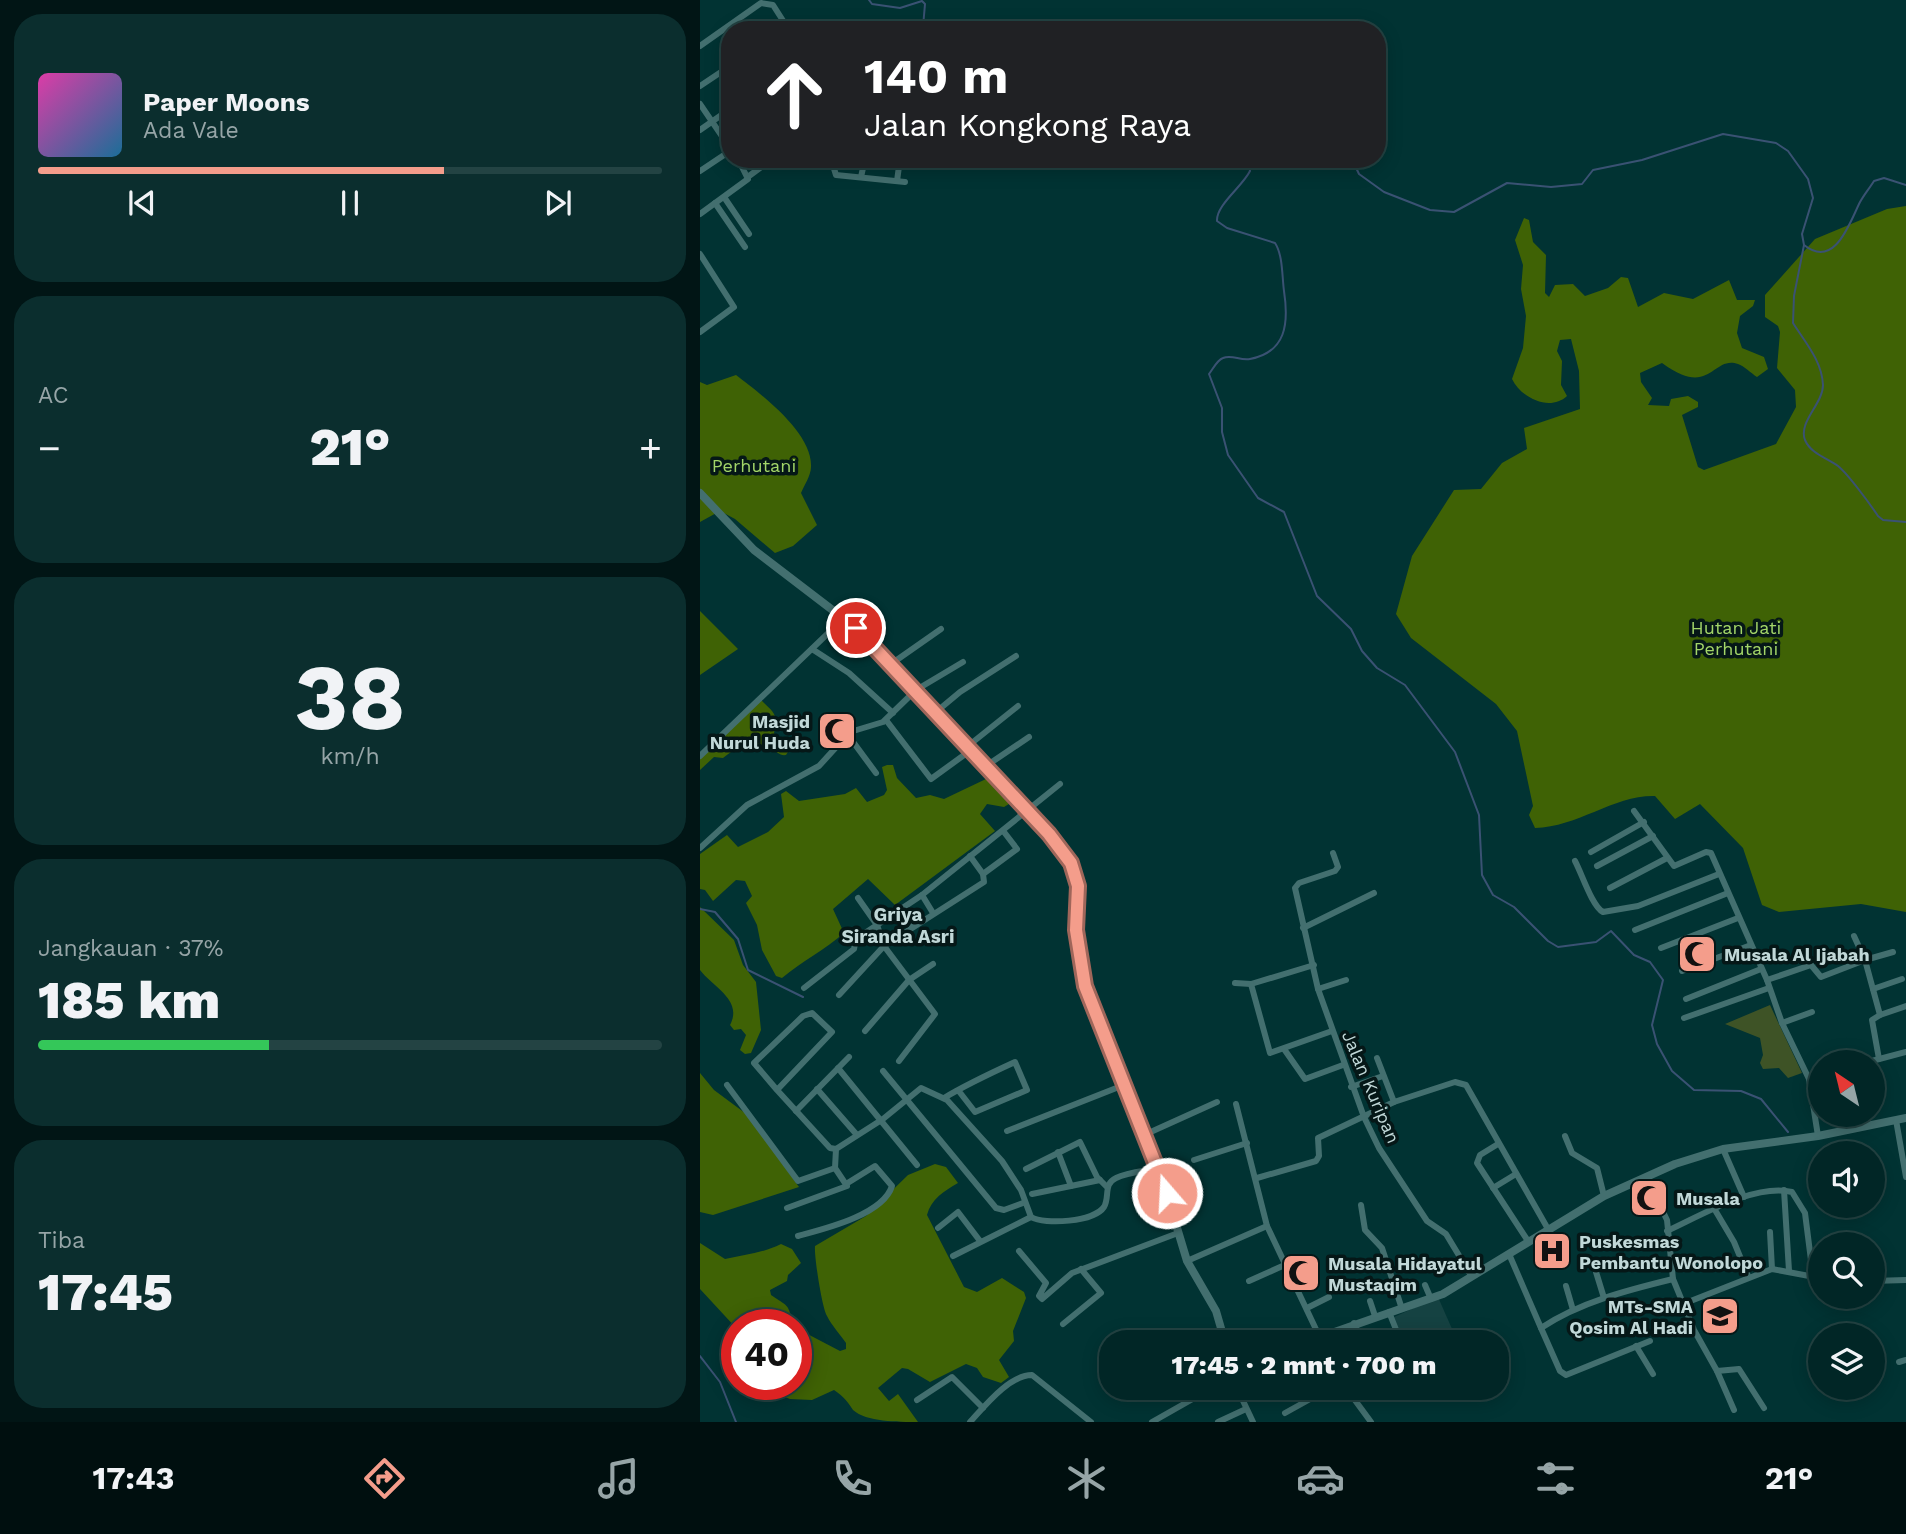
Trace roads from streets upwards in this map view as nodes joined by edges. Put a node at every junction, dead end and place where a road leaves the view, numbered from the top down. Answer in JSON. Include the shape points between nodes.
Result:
{"nodes":[{"id":1,"x":735,"y":21,"type":"edge"},
{"id":2,"x":782,"y":21,"type":"edge"},
{"id":3,"x":721,"y":31,"type":"edge"},
{"id":4,"x":700,"y":46,"type":"edge"},
{"id":5,"x":721,"y":72,"type":"edge"},
{"id":6,"x":700,"y":86,"type":"edge"},
{"id":7,"x":700,"y":104,"type":"edge"},
{"id":8,"x":721,"y":116,"type":"edge"},
{"id":9,"x":712,"y":122,"type":"junction"},
{"id":10,"x":700,"y":130,"type":"edge"},
{"id":11,"x":721,"y":136,"type":"edge"},
{"id":12,"x":721,"y":156,"type":"edge"},
{"id":13,"x":744,"y":168,"type":"edge"},
{"id":14,"x":760,"y":168,"type":"edge"},
{"id":15,"x":831,"y":168,"type":"edge"},
{"id":16,"x":863,"y":168,"type":"edge"},
{"id":17,"x":899,"y":168,"type":"edge"},
{"id":18,"x":700,"y":171,"type":"edge"},
{"id":19,"x":749,"y":176,"type":"junction"},
{"id":20,"x":861,"y":177,"type":"junction"},
{"id":21,"x":897,"y":181,"type":"junction"},
{"id":22,"x":905,"y":182,"type":"dead end"},
{"id":23,"x":724,"y":197,"type":"junction"},
{"id":24,"x":715,"y":203,"type":"junction"},
{"id":25,"x":700,"y":214,"type":"edge"},
{"id":26,"x":749,"y":234,"type":"dead end"},
{"id":27,"x":746,"y":247,"type":"dead end"},
{"id":28,"x":700,"y":254,"type":"edge"},
{"id":29,"x":700,"y":332,"type":"edge"},
{"id":30,"x":700,"y":494,"type":"edge"},
{"id":31,"x":845,"y":617,"type":"junction"},
{"id":32,"x":941,"y":629,"type":"dead end"},
{"id":33,"x":812,"y":649,"type":"junction"},
{"id":34,"x":1016,"y":656,"type":"dead end"},
{"id":35,"x":963,"y":662,"type":"dead end"},
{"id":36,"x":891,"y":664,"type":"junction"},
{"id":37,"x":916,"y":690,"type":"junction"},
{"id":38,"x":1018,"y":706,"type":"dead end"},
{"id":39,"x":936,"y":712,"type":"junction"},
{"id":40,"x":893,"y":713,"type":"junction"},
{"id":41,"x":886,"y":720,"type":"junction"},
{"id":42,"x":848,"y":735,"type":"junction"},
{"id":43,"x":1029,"y":737,"type":"dead end"},
{"id":44,"x":969,"y":748,"type":"junction"},
{"id":45,"x":700,"y":756,"type":"edge"},
{"id":46,"x":986,"y":766,"type":"junction"},
{"id":47,"x":876,"y":773,"type":"dead end"},
{"id":48,"x":1060,"y":785,"type":"dead end"},
{"id":49,"x":1027,"y":811,"type":"junction"},
{"id":50,"x":1634,"y":811,"type":"dead end"},
{"id":51,"x":1644,"y":822,"type":"junction"},
{"id":52,"x":1004,"y":832,"type":"junction"},
{"id":53,"x":1653,"y":836,"type":"junction"},
{"id":54,"x":700,"y":848,"type":"edge"},
{"id":55,"x":1591,"y":852,"type":"dead end"},
{"id":56,"x":1333,"y":853,"type":"dead end"},
{"id":57,"x":970,"y":856,"type":"junction"},
{"id":58,"x":1667,"y":858,"type":"junction"},
{"id":59,"x":1575,"y":861,"type":"dead end"},
{"id":60,"x":1597,"y":866,"type":"dead end"},
{"id":61,"x":983,"y":874,"type":"junction"},
{"id":62,"x":1719,"y":874,"type":"junction"},
{"id":63,"x":1610,"y":888,"type":"dead end"},
{"id":64,"x":1374,"y":893,"type":"dead end"},
{"id":65,"x":1728,"y":893,"type":"junction"},
{"id":66,"x":922,"y":895,"type":"junction"},
{"id":67,"x":858,"y":898,"type":"dead end"},
{"id":68,"x":901,"y":908,"type":"junction"},
{"id":69,"x":933,"y":913,"type":"junction"},
{"id":70,"x":1738,"y":918,"type":"junction"},
{"id":71,"x":877,"y":925,"type":"junction"},
{"id":72,"x":912,"y":926,"type":"junction"},
{"id":73,"x":1303,"y":928,"type":"junction"},
{"id":74,"x":1635,"y":930,"type":"dead end"},
{"id":75,"x":1854,"y":936,"type":"dead end"},
{"id":76,"x":1751,"y":945,"type":"junction"},
{"id":77,"x":884,"y":946,"type":"junction"},
{"id":78,"x":1661,"y":948,"type":"dead end"},
{"id":79,"x":1893,"y":952,"type":"dead end"},
{"id":80,"x":1865,"y":960,"type":"junction"},
{"id":81,"x":933,"y":964,"type":"dead end"},
{"id":82,"x":1314,"y":965,"type":"junction"},
{"id":83,"x":1761,"y":969,"type":"junction"},
{"id":84,"x":1682,"y":971,"type":"dead end"},
{"id":85,"x":1902,"y":979,"type":"dead end"},
{"id":86,"x":1346,"y":980,"type":"dead end"},
{"id":87,"x":1767,"y":980,"type":"junction"},
{"id":88,"x":909,"y":981,"type":"junction"},
{"id":89,"x":1235,"y":983,"type":"dead end"},
{"id":90,"x":1251,"y":984,"type":"junction"},
{"id":91,"x":804,"y":988,"type":"dead end"},
{"id":92,"x":1769,"y":988,"type":"junction"},
{"id":93,"x":1318,"y":989,"type":"junction"},
{"id":94,"x":1873,"y":989,"type":"junction"},
{"id":95,"x":839,"y":995,"type":"dead end"},
{"id":96,"x":1686,"y":999,"type":"dead end"},
{"id":97,"x":1906,"y":1006,"type":"edge"},
{"id":98,"x":1812,"y":1012,"type":"dead end"},
{"id":99,"x":1880,"y":1015,"type":"junction"},
{"id":100,"x":1684,"y":1018,"type":"dead end"},
{"id":101,"x":1782,"y":1023,"type":"junction"},
{"id":102,"x":865,"y":1031,"type":"dead end"},
{"id":103,"x":1332,"y":1031,"type":"junction"},
{"id":104,"x":1284,"y":1049,"type":"junction"},
{"id":105,"x":1877,"y":1050,"type":"edge"},
{"id":106,"x":1906,"y":1052,"type":"edge"},
{"id":107,"x":849,"y":1057,"type":"dead end"},
{"id":108,"x":1885,"y":1057,"type":"edge"},
{"id":109,"x":1377,"y":1058,"type":"dead end"},
{"id":110,"x":899,"y":1062,"type":"dead end"},
{"id":111,"x":1343,"y":1065,"type":"junction"},
{"id":112,"x":838,"y":1068,"type":"junction"},
{"id":113,"x":883,"y":1071,"type":"dead end"},
{"id":114,"x":1383,"y":1076,"type":"junction"},
{"id":115,"x":1808,"y":1077,"type":"edge"},
{"id":116,"x":727,"y":1085,"type":"dead end"},
{"id":117,"x":1124,"y":1085,"type":"junction"},
{"id":118,"x":1351,"y":1087,"type":"junction"},
{"id":119,"x":817,"y":1089,"type":"junction"},
{"id":120,"x":777,"y":1090,"type":"junction"},
{"id":121,"x":958,"y":1090,"type":"junction"},
{"id":122,"x":946,"y":1099,"type":"junction"},
{"id":123,"x":909,"y":1100,"type":"junction"},
{"id":124,"x":1217,"y":1102,"type":"dead end"},
{"id":125,"x":1394,"y":1102,"type":"junction"},
{"id":126,"x":1236,"y":1104,"type":"dead end"},
{"id":127,"x":796,"y":1111,"type":"junction"},
{"id":128,"x":1364,"y":1117,"type":"junction"},
{"id":129,"x":1906,"y":1118,"type":"edge"},
{"id":130,"x":883,"y":1119,"type":"junction"},
{"id":131,"x":1896,"y":1120,"type":"junction"},
{"id":132,"x":1885,"y":1123,"type":"edge"},
{"id":133,"x":1817,"y":1127,"type":"edge"},
{"id":134,"x":1865,"y":1127,"type":"edge"},
{"id":135,"x":1007,"y":1131,"type":"dead end"},
{"id":136,"x":857,"y":1135,"type":"junction"},
{"id":137,"x":1144,"y":1135,"type":"junction"},
{"id":138,"x":1565,"y":1136,"type":"dead end"},
{"id":139,"x":1818,"y":1136,"type":"junction"},
{"id":140,"x":1247,"y":1143,"type":"junction"},
{"id":141,"x":1498,"y":1144,"type":"junction"},
{"id":142,"x":836,"y":1149,"type":"junction"},
{"id":143,"x":1723,"y":1149,"type":"junction"},
{"id":144,"x":1058,"y":1152,"type":"junction"},
{"id":145,"x":1194,"y":1160,"type":"dead end"},
{"id":146,"x":917,"y":1165,"type":"dead end"},
{"id":147,"x":835,"y":1168,"type":"junction"},
{"id":148,"x":1159,"y":1168,"type":"junction"},
{"id":149,"x":1026,"y":1169,"type":"dead end"},
{"id":150,"x":1516,"y":1174,"type":"junction"},
{"id":151,"x":1906,"y":1175,"type":"edge"},
{"id":152,"x":1646,"y":1177,"type":"junction"},
{"id":153,"x":1257,"y":1178,"type":"junction"},
{"id":154,"x":1100,"y":1180,"type":"junction"},
{"id":155,"x":846,"y":1184,"type":"junction"},
{"id":156,"x":1071,"y":1186,"type":"junction"},
{"id":157,"x":1107,"y":1187,"type":"junction"},
{"id":158,"x":1493,"y":1188,"type":"junction"},
{"id":159,"x":1784,"y":1190,"type":"junction"},
{"id":160,"x":1032,"y":1194,"type":"dead end"},
{"id":161,"x":1604,"y":1196,"type":"junction"},
{"id":162,"x":1744,"y":1197,"type":"junction"},
{"id":163,"x":1023,"y":1203,"type":"junction"},
{"id":164,"x":1362,"y":1205,"type":"dead end"},
{"id":165,"x":788,"y":1208,"type":"dead end"},
{"id":166,"x":1716,"y":1210,"type":"junction"},
{"id":167,"x":1031,"y":1217,"type":"junction"},
{"id":168,"x":1175,"y":1219,"type":"junction"},
{"id":169,"x":1157,"y":1225,"type":"dead end"},
{"id":170,"x":1267,"y":1226,"type":"junction"},
{"id":171,"x":938,"y":1228,"type":"dead end"},
{"id":172,"x":1548,"y":1228,"type":"junction"},
{"id":173,"x":1667,"y":1231,"type":"junction"},
{"id":174,"x":1770,"y":1232,"type":"dead end"},
{"id":175,"x":1808,"y":1232,"type":"edge"},
{"id":176,"x":1178,"y":1233,"type":"junction"},
{"id":177,"x":798,"y":1237,"type":"dead end"},
{"id":178,"x":980,"y":1241,"type":"junction"},
{"id":179,"x":1528,"y":1241,"type":"junction"},
{"id":180,"x":1019,"y":1251,"type":"dead end"},
{"id":181,"x":1509,"y":1254,"type":"junction"},
{"id":182,"x":953,"y":1256,"type":"dead end"},
{"id":183,"x":1187,"y":1261,"type":"junction"},
{"id":184,"x":1287,"y":1264,"type":"junction"},
{"id":185,"x":1081,"y":1269,"type":"junction"},
{"id":186,"x":1772,"y":1269,"type":"junction"},
{"id":187,"x":1788,"y":1271,"type":"junction"},
{"id":188,"x":1596,"y":1272,"type":"dead end"},
{"id":189,"x":1808,"y":1275,"type":"edge"},
{"id":190,"x":1748,"y":1276,"type":"junction"},
{"id":191,"x":1472,"y":1277,"type":"junction"},
{"id":192,"x":1673,"y":1279,"type":"junction"},
{"id":193,"x":1249,"y":1280,"type":"dead end"},
{"id":194,"x":1906,"y":1280,"type":"edge"},
{"id":195,"x":1885,"y":1281,"type":"edge"},
{"id":196,"x":1425,"y":1285,"type":"dead end"},
{"id":197,"x":1566,"y":1286,"type":"dead end"},
{"id":198,"x":1329,"y":1297,"type":"dead end"},
{"id":199,"x":1604,"y":1298,"type":"junction"},
{"id":200,"x":1431,"y":1299,"type":"junction"},
{"id":201,"x":1370,"y":1301,"type":"dead end"},
{"id":202,"x":1683,"y":1304,"type":"junction"},
{"id":203,"x":1307,"y":1308,"type":"junction"},
{"id":204,"x":1402,"y":1309,"type":"junction"},
{"id":205,"x":1573,"y":1310,"type":"junction"},
{"id":206,"x":1389,"y":1312,"type":"junction"},
{"id":207,"x":1375,"y":1316,"type":"junction"},
{"id":208,"x":1354,"y":1323,"type":"junction"},
{"id":209,"x":1063,"y":1324,"type":"dead end"},
{"id":210,"x":1541,"y":1328,"type":"junction"},
{"id":211,"x":1222,"y":1330,"type":"edge"},
{"id":212,"x":1316,"y":1330,"type":"edge"},
{"id":213,"x":1339,"y":1330,"type":"edge"},
{"id":214,"x":1357,"y":1330,"type":"edge"},
{"id":215,"x":1396,"y":1330,"type":"edge"},
{"id":216,"x":1650,"y":1340,"type":"dead end"},
{"id":217,"x":1636,"y":1346,"type":"junction"},
{"id":218,"x":1717,"y":1371,"type":"junction"},
{"id":219,"x":1653,"y":1374,"type":"dead end"},
{"id":220,"x":1191,"y":1400,"type":"edge"},
{"id":221,"x":1242,"y":1400,"type":"edge"},
{"id":222,"x":1308,"y":1400,"type":"edge"},
{"id":223,"x":1355,"y":1400,"type":"edge"},
{"id":224,"x":917,"y":1401,"type":"dead end"},
{"id":225,"x":983,"y":1408,"type":"junction"},
{"id":226,"x":1764,"y":1408,"type":"dead end"},
{"id":227,"x":1246,"y":1409,"type":"junction"},
{"id":228,"x":1734,"y":1410,"type":"dead end"},
{"id":229,"x":1285,"y":1413,"type":"dead end"},
{"id":230,"x":970,"y":1422,"type":"edge"},
{"id":231,"x":1091,"y":1422,"type":"edge"},
{"id":232,"x":1152,"y":1422,"type":"edge"},
{"id":233,"x":1218,"y":1422,"type":"edge"},
{"id":234,"x":1254,"y":1422,"type":"edge"},
{"id":235,"x":1371,"y":1422,"type":"edge"}],
"edges":[{"from":1,"to":2,"type":"street","via":[[761,3],[773,5]]},
{"from":3,"to":4,"type":"street"},
{"from":5,"to":6,"type":"street"},
{"from":7,"to":9,"type":"street"},
{"from":8,"to":9,"type":"street"},
{"from":9,"to":10,"type":"street"},
{"from":9,"to":11,"type":"street"},
{"from":12,"to":18,"type":"street"},
{"from":13,"to":19,"type":"street"},
{"from":14,"to":19,"type":"street"},
{"from":15,"to":20,"type":"street","via":[[836,175]]},
{"from":16,"to":20,"type":"street"},
{"from":17,"to":21,"type":"street"},
{"from":19,"to":23,"type":"street"},
{"from":20,"to":21,"type":"street"},
{"from":21,"to":22,"type":"street"},
{"from":23,"to":24,"type":"street"},
{"from":23,"to":26,"type":"street"},
{"from":24,"to":25,"type":"street"},
{"from":24,"to":27,"type":"street"},
{"from":28,"to":29,"type":"street","via":[[734,307]]},
{"from":30,"to":31,"type":"street","via":[[754,550]]},
{"from":31,"to":33,"type":"street"},
{"from":31,"to":36,"type":"street"},
{"from":32,"to":36,"type":"street"},
{"from":33,"to":40,"type":"street","via":[[849,673]]},
{"from":33,"to":45,"type":"street"},
{"from":34,"to":39,"type":"street"},
{"from":35,"to":37,"type":"street"},
{"from":36,"to":37,"type":"street"},
{"from":37,"to":39,"type":"street"},
{"from":37,"to":40,"type":"street"},
{"from":38,"to":44,"type":"street"},
{"from":39,"to":44,"type":"street"},
{"from":40,"to":41,"type":"street"},
{"from":41,"to":42,"type":"street"},
{"from":41,"to":44,"type":"street","via":[[931,779]]},
{"from":42,"to":47,"type":"street"},
{"from":42,"to":54,"type":"street","via":[[819,766],[747,805]]},
{"from":43,"to":46,"type":"street"},
{"from":44,"to":46,"type":"street"},
{"from":46,"to":49,"type":"street"},
{"from":48,"to":49,"type":"street"},
{"from":49,"to":52,"type":"street"},
{"from":49,"to":117,"type":"street","via":[[1063,849],[1075,874],[1076,930],[1085,986]]},
{"from":50,"to":51,"type":"street"},
{"from":51,"to":53,"type":"street"},
{"from":51,"to":55,"type":"street"},
{"from":52,"to":57,"type":"street"},
{"from":52,"to":61,"type":"street","via":[[1017,849]]},
{"from":53,"to":58,"type":"street"},
{"from":53,"to":60,"type":"street"},
{"from":56,"to":73,"type":"street","name":"Jalan Kuripan","via":[[1335,871],[1295,888]]},
{"from":57,"to":61,"type":"street"},
{"from":57,"to":66,"type":"street"},
{"from":58,"to":62,"type":"street","via":[[1677,866],[1710,852]]},
{"from":58,"to":63,"type":"street"},
{"from":59,"to":62,"type":"street","via":[[1596,907],[1603,912],[1638,906]]},
{"from":61,"to":69,"type":"street","via":[[984,882]]},
{"from":62,"to":65,"type":"street"},
{"from":64,"to":73,"type":"street"},
{"from":65,"to":70,"type":"street"},
{"from":65,"to":74,"type":"street"},
{"from":66,"to":68,"type":"street"},
{"from":66,"to":69,"type":"street"},
{"from":67,"to":71,"type":"street"},
{"from":68,"to":71,"type":"street"},
{"from":68,"to":72,"type":"street"},
{"from":69,"to":72,"type":"street"},
{"from":70,"to":76,"type":"street"},
{"from":70,"to":78,"type":"street"},
{"from":71,"to":77,"type":"street"},
{"from":71,"to":91,"type":"street"},
{"from":72,"to":77,"type":"street"},
{"from":73,"to":82,"type":"street","name":"Jalan Kuripan"},
{"from":75,"to":80,"type":"street"},
{"from":76,"to":83,"type":"street"},
{"from":76,"to":84,"type":"street"},
{"from":77,"to":88,"type":"street"},
{"from":77,"to":95,"type":"street"},
{"from":79,"to":80,"type":"street"},
{"from":80,"to":87,"type":"street","via":[[1821,977],[1811,965]]},
{"from":80,"to":94,"type":"street"},
{"from":81,"to":88,"type":"street"},
{"from":82,"to":90,"type":"street"},
{"from":82,"to":93,"type":"street","name":"Jalan Kuripan"},
{"from":83,"to":87,"type":"street"},
{"from":83,"to":96,"type":"street"},
{"from":85,"to":94,"type":"street"},
{"from":86,"to":93,"type":"street"},
{"from":87,"to":92,"type":"street"},
{"from":88,"to":102,"type":"street"},
{"from":88,"to":110,"type":"street","via":[[935,1014]]},
{"from":89,"to":90,"type":"street"},
{"from":90,"to":104,"type":"street","via":[[1266,1049],[1274,1054]]},
{"from":92,"to":100,"type":"street"},
{"from":92,"to":101,"type":"street"},
{"from":93,"to":103,"type":"street","name":"Jalan Kuripan"},
{"from":94,"to":99,"type":"street"},
{"from":97,"to":99,"type":"street"},
{"from":98,"to":101,"type":"street"},
{"from":99,"to":105,"type":"street","via":[[1872,1020]]},
{"from":101,"to":115,"type":"street"},
{"from":103,"to":104,"type":"street"},
{"from":103,"to":111,"type":"street","name":"Jalan Kuripan"},
{"from":104,"to":111,"type":"street","via":[[1305,1079]]},
{"from":106,"to":108,"type":"street"},
{"from":107,"to":112,"type":"street"},
{"from":109,"to":114,"type":"street","name":"Jalan Kuripan"},
{"from":111,"to":118,"type":"street","name":"Jalan Kuripan"},
{"from":112,"to":119,"type":"street"},
{"from":112,"to":130,"type":"street"},
{"from":113,"to":123,"type":"street"},
{"from":114,"to":118,"type":"street"},
{"from":114,"to":125,"type":"street","name":"Jalan Kuripan"},
{"from":116,"to":147,"type":"street","via":[[798,1181]]},
{"from":117,"to":135,"type":"street"},
{"from":117,"to":137,"type":"street"},
{"from":118,"to":128,"type":"street","name":"Jalan Kuripan"},
{"from":119,"to":127,"type":"street"},
{"from":119,"to":136,"type":"street"},
{"from":120,"to":120,"type":"street","via":[[832,1032],[812,1013],[803,1016],[754,1063]]},
{"from":120,"to":127,"type":"street"},
{"from":121,"to":121,"type":"street","via":[[1015,1062],[1027,1090],[975,1112]]},
{"from":121,"to":122,"type":"street"},
{"from":122,"to":123,"type":"street","via":[[921,1088]]},
{"from":122,"to":163,"type":"street","via":[[1002,1161],[1021,1190]]},
{"from":123,"to":130,"type":"street"},
{"from":123,"to":163,"type":"street","via":[[996,1208]]},
{"from":124,"to":137,"type":"street"},
{"from":125,"to":128,"type":"street"},
{"from":125,"to":141,"type":"street","name":"Jalan Kuripan","via":[[1462,1082]]},
{"from":126,"to":140,"type":"street"},
{"from":127,"to":142,"type":"street"},
{"from":128,"to":153,"type":"street","via":[[1318,1138],[1316,1161]]},
{"from":128,"to":191,"type":"street","name":"Jalan Kuripan","via":[[1427,1221],[1446,1234]]},
{"from":129,"to":131,"type":"street"},
{"from":130,"to":136,"type":"street"},
{"from":130,"to":146,"type":"street"},
{"from":131,"to":132,"type":"street"},
{"from":131,"to":151,"type":"street"},
{"from":133,"to":139,"type":"street"},
{"from":134,"to":139,"type":"street"},
{"from":136,"to":142,"type":"street"},
{"from":137,"to":148,"type":"street"},
{"from":138,"to":161,"type":"street","via":[[1572,1153],[1597,1168]]},
{"from":139,"to":143,"type":"street"},
{"from":140,"to":145,"type":"street"},
{"from":140,"to":153,"type":"street"},
{"from":141,"to":150,"type":"street","name":"Jalan Kuripan"},
{"from":141,"to":158,"type":"street","via":[[1477,1159]]},
{"from":142,"to":147,"type":"street"},
{"from":143,"to":152,"type":"street"},
{"from":143,"to":162,"type":"street"},
{"from":144,"to":149,"type":"street"},
{"from":144,"to":154,"type":"street","via":[[1082,1143]]},
{"from":144,"to":156,"type":"street"},
{"from":147,"to":155,"type":"street"},
{"from":148,"to":157,"type":"street","via":[[1114,1179]]},
{"from":148,"to":168,"type":"street"},
{"from":150,"to":158,"type":"street"},
{"from":150,"to":172,"type":"street","name":"Jalan Kuripan"},
{"from":152,"to":161,"type":"street"},
{"from":152,"to":173,"type":"street","via":[[1667,1220]]},
{"from":153,"to":170,"type":"street"},
{"from":154,"to":156,"type":"street"},
{"from":154,"to":157,"type":"street"},
{"from":155,"to":165,"type":"street"},
{"from":155,"to":177,"type":"street","via":[[876,1166],[892,1185],[889,1193],[864,1213]]},
{"from":156,"to":160,"type":"street"},
{"from":157,"to":167,"type":"street","via":[[1105,1205],[1098,1213],[1053,1224]]},
{"from":158,"to":179,"type":"street"},
{"from":159,"to":162,"type":"street"},
{"from":159,"to":175,"type":"street","via":[[1798,1199]]},
{"from":159,"to":187,"type":"street"},
{"from":161,"to":172,"type":"street"},
{"from":162,"to":166,"type":"street"},
{"from":163,"to":167,"type":"street"},
{"from":164,"to":204,"type":"street","via":[[1365,1230],[1382,1248]]},
{"from":166,"to":173,"type":"street"},
{"from":166,"to":190,"type":"street"},
{"from":167,"to":178,"type":"street"},
{"from":168,"to":169,"type":"street"},
{"from":168,"to":176,"type":"street"},
{"from":170,"to":183,"type":"street"},
{"from":170,"to":184,"type":"street"},
{"from":171,"to":178,"type":"street","via":[[958,1212]]},
{"from":172,"to":179,"type":"street"},
{"from":173,"to":192,"type":"street"},
{"from":174,"to":186,"type":"street"},
{"from":176,"to":183,"type":"street"},
{"from":176,"to":185,"type":"street"},
{"from":178,"to":182,"type":"street"},
{"from":179,"to":181,"type":"street"},
{"from":180,"to":185,"type":"street","via":[[1045,1283],[1039,1296],[1042,1299]]},
{"from":181,"to":191,"type":"street"},
{"from":181,"to":210,"type":"street"},
{"from":183,"to":211,"type":"street","via":[[1216,1311]]},
{"from":184,"to":193,"type":"street"},
{"from":184,"to":203,"type":"street"},
{"from":185,"to":209,"type":"street","via":[[1101,1293]]},
{"from":186,"to":187,"type":"street"},
{"from":186,"to":190,"type":"street"},
{"from":187,"to":189,"type":"street"},
{"from":188,"to":199,"type":"street"},
{"from":190,"to":202,"type":"street"},
{"from":191,"to":200,"type":"street"},
{"from":192,"to":199,"type":"street"},
{"from":192,"to":202,"type":"street"},
{"from":194,"to":195,"type":"street"},
{"from":196,"to":200,"type":"street"},
{"from":197,"to":205,"type":"street"},
{"from":198,"to":203,"type":"street"},
{"from":199,"to":205,"type":"street"},
{"from":200,"to":204,"type":"street"},
{"from":201,"to":207,"type":"street"},
{"from":202,"to":218,"type":"street"},
{"from":203,"to":212,"type":"street"},
{"from":204,"to":206,"type":"street"},
{"from":205,"to":210,"type":"street"},
{"from":206,"to":207,"type":"street"},
{"from":206,"to":215,"type":"street"},
{"from":207,"to":208,"type":"street"},
{"from":208,"to":213,"type":"street"},
{"from":208,"to":214,"type":"street"},
{"from":210,"to":217,"type":"street","via":[[1566,1376]]},
{"from":216,"to":217,"type":"street"},
{"from":217,"to":219,"type":"street"},
{"from":218,"to":226,"type":"street","via":[[1731,1367],[1742,1372]]},
{"from":218,"to":228,"type":"street"},
{"from":220,"to":232,"type":"street"},
{"from":221,"to":227,"type":"street"},
{"from":222,"to":229,"type":"street"},
{"from":223,"to":235,"type":"street"},
{"from":224,"to":225,"type":"street","via":[[952,1377]]},
{"from":225,"to":230,"type":"street"},
{"from":225,"to":231,"type":"street","via":[[1022,1377],[1032,1376]]},
{"from":227,"to":233,"type":"street"},
{"from":227,"to":234,"type":"street"}]}
